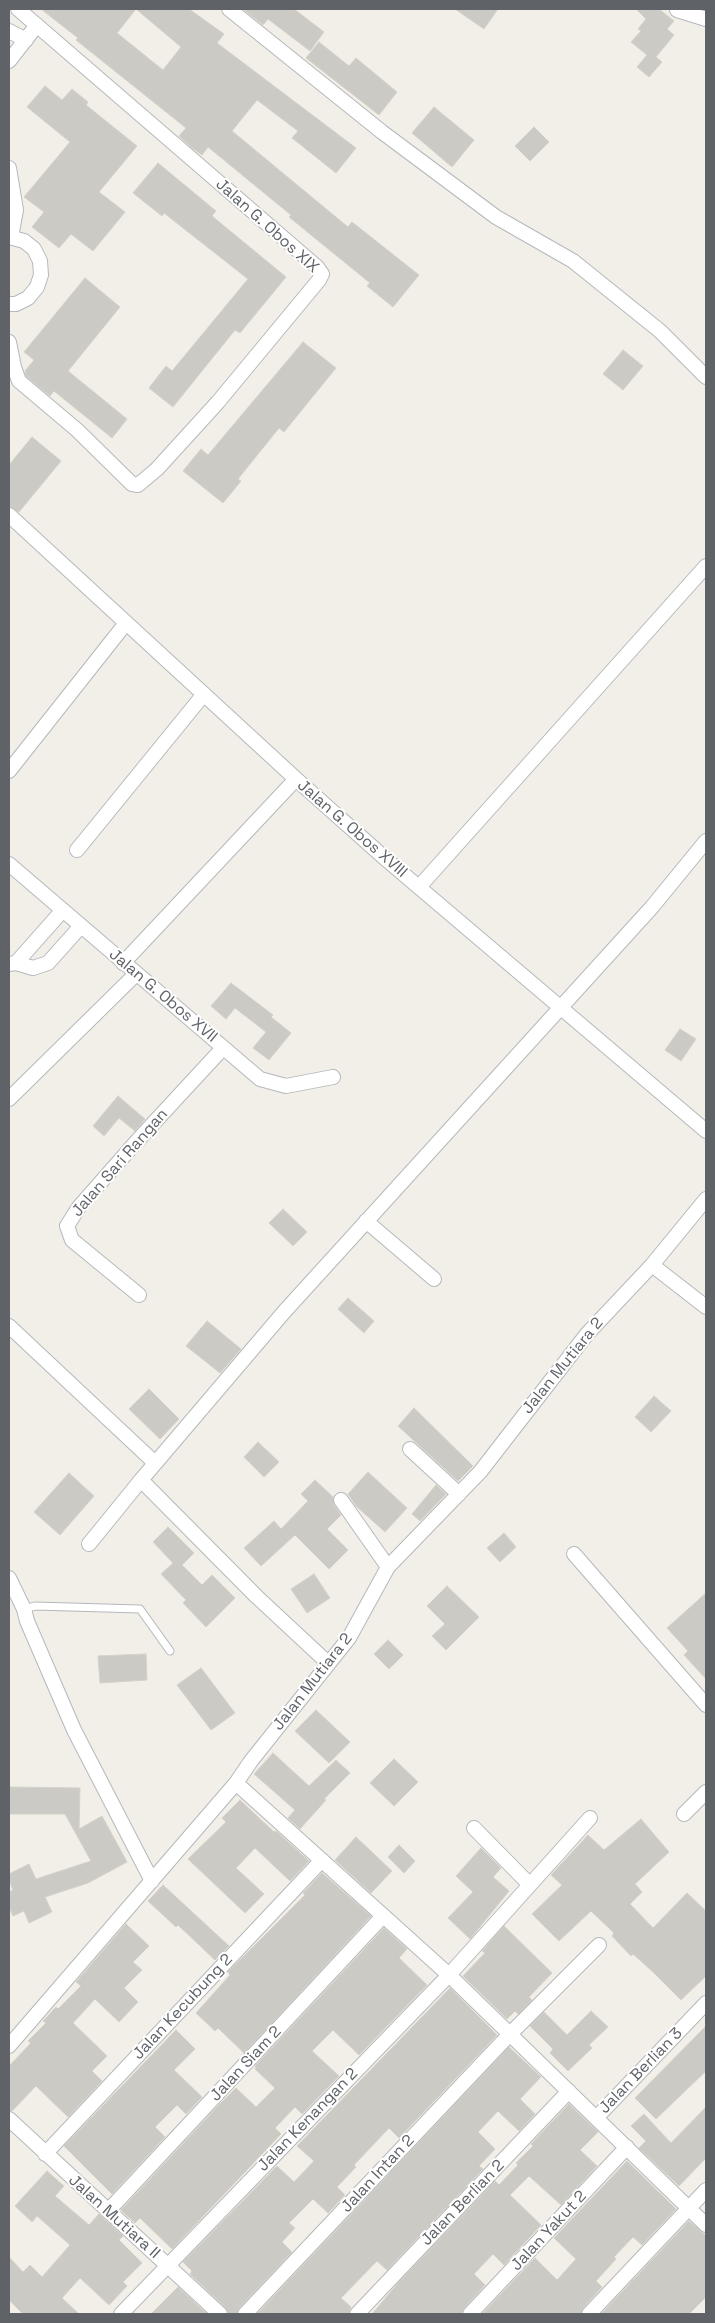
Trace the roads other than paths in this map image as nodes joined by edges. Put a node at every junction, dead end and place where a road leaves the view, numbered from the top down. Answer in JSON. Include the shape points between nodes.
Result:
{"nodes":[{"id":1,"x":18,"y":9,"type":"edge"},
{"id":2,"x":229,"y":9,"type":"edge"},
{"id":3,"x":677,"y":10,"type":"edge"},
{"id":4,"x":706,"y":18,"type":"edge"},
{"id":5,"x":37,"y":25,"type":"junction"},
{"id":6,"x":9,"y":31,"type":"edge"},
{"id":7,"x":26,"y":40,"type":"junction"},
{"id":8,"x":9,"y":61,"type":"edge"},
{"id":9,"x":9,"y":168,"type":"edge"},
{"id":10,"x":10,"y":237,"type":"edge"},
{"id":11,"x":9,"y":304,"type":"edge"},
{"id":12,"x":9,"y":342,"type":"edge"},
{"id":13,"x":706,"y":377,"type":"edge"},
{"id":14,"x":9,"y":515,"type":"edge"},
{"id":15,"x":706,"y":566,"type":"edge"},
{"id":16,"x":126,"y":623,"type":"junction"},
{"id":17,"x":204,"y":694,"type":"junction"},
{"id":18,"x":9,"y":771,"type":"edge"},
{"id":19,"x":296,"y":779,"type":"junction"},
{"id":20,"x":705,"y":845,"type":"edge"},
{"id":21,"x":77,"y":850,"type":"dead end"},
{"id":22,"x":9,"y":864,"type":"edge"},
{"id":23,"x":419,"y":887,"type":"junction"},
{"id":24,"x":63,"y":910,"type":"junction"},
{"id":25,"x":80,"y":926,"type":"junction"},
{"id":26,"x":123,"y":963,"type":"junction"},
{"id":27,"x":12,"y":964,"type":"edge"},
{"id":28,"x":136,"y":974,"type":"junction"},
{"id":29,"x":560,"y":1007,"type":"junction"},
{"id":30,"x":223,"y":1048,"type":"junction"},
{"id":31,"x":333,"y":1077,"type":"dead end"},
{"id":32,"x":9,"y":1098,"type":"edge"},
{"id":33,"x":706,"y":1131,"type":"edge"},
{"id":34,"x":706,"y":1199,"type":"edge"},
{"id":35,"x":366,"y":1221,"type":"junction"},
{"id":36,"x":652,"y":1265,"type":"junction"},
{"id":37,"x":434,"y":1279,"type":"dead end"},
{"id":38,"x":139,"y":1295,"type":"dead end"},
{"id":39,"x":706,"y":1307,"type":"edge"},
{"id":40,"x":9,"y":1326,"type":"edge"},
{"id":41,"x":410,"y":1449,"type":"dead end"},
{"id":42,"x":154,"y":1462,"type":"junction"},
{"id":43,"x":141,"y":1480,"type":"junction"},
{"id":44,"x":459,"y":1494,"type":"junction"},
{"id":45,"x":341,"y":1500,"type":"dead end"},
{"id":46,"x":89,"y":1544,"type":"dead end"},
{"id":47,"x":574,"y":1554,"type":"dead end"},
{"id":48,"x":388,"y":1567,"type":"junction"},
{"id":49,"x":9,"y":1578,"type":"edge"},
{"id":50,"x":24,"y":1608,"type":"junction"},
{"id":51,"x":170,"y":1651,"type":"dead end"},
{"id":52,"x":328,"y":1663,"type":"junction"},
{"id":53,"x":706,"y":1705,"type":"edge"},
{"id":54,"x":236,"y":1783,"type":"junction"},
{"id":55,"x":706,"y":1792,"type":"edge"},
{"id":56,"x":684,"y":1814,"type":"dead end"},
{"id":57,"x":590,"y":1818,"type":"dead end"},
{"id":58,"x":474,"y":1828,"type":"dead end"},
{"id":59,"x":322,"y":1860,"type":"junction"},
{"id":60,"x":152,"y":1881,"type":"junction"},
{"id":61,"x":530,"y":1885,"type":"junction"},
{"id":62,"x":383,"y":1916,"type":"junction"},
{"id":63,"x":599,"y":1946,"type":"dead end"},
{"id":64,"x":449,"y":1975,"type":"junction"},
{"id":65,"x":706,"y":2002,"type":"edge"},
{"id":66,"x":510,"y":2034,"type":"junction"},
{"id":67,"x":9,"y":2046,"type":"edge"},
{"id":68,"x":569,"y":2091,"type":"junction"},
{"id":69,"x":596,"y":2118,"type":"junction"},
{"id":70,"x":9,"y":2119,"type":"edge"},
{"id":71,"x":627,"y":2147,"type":"junction"},
{"id":72,"x":45,"y":2154,"type":"junction"},
{"id":73,"x":706,"y":2190,"type":"edge"},
{"id":74,"x":690,"y":2208,"type":"junction"},
{"id":75,"x":108,"y":2211,"type":"junction"},
{"id":76,"x":706,"y":2225,"type":"edge"},
{"id":77,"x":168,"y":2266,"type":"junction"},
{"id":78,"x":122,"y":2314,"type":"edge"},
{"id":79,"x":220,"y":2314,"type":"edge"},
{"id":80,"x":245,"y":2314,"type":"edge"},
{"id":81,"x":357,"y":2314,"type":"edge"},
{"id":82,"x":470,"y":2314,"type":"edge"},
{"id":83,"x":588,"y":2314,"type":"edge"}],
"edges":[{"from":1,"to":5,"type":"street","name":"Jalan G. Obos XIX"},
{"from":2,"to":13,"type":"street","via":[[382,132],[496,217],[573,261],[660,331]]},
{"from":3,"to":4,"type":"street"},
{"from":5,"to":7,"type":"street"},
{"from":5,"to":12,"type":"street","name":"Jalan G. Obos XIX","via":[[322,274],[218,402],[152,474],[136,486],[19,381]]},
{"from":6,"to":7,"type":"street"},
{"from":7,"to":8,"type":"street"},
{"from":9,"to":10,"type":"street","via":[[16,210]]},
{"from":10,"to":11,"type":"street","via":[[24,241],[34,249],[40,261],[41,275],[28,298]]},
{"from":14,"to":16,"type":"street","name":"Jalan G. Obos XVIII"},
{"from":15,"to":23,"type":"street"},
{"from":16,"to":17,"type":"street","name":"Jalan G. Obos XVIII"},
{"from":16,"to":18,"type":"street"},
{"from":17,"to":19,"type":"street","name":"Jalan G. Obos XVIII"},
{"from":17,"to":21,"type":"street"},
{"from":19,"to":23,"type":"street","name":"Jalan G. Obos XVIII"},
{"from":19,"to":26,"type":"street"},
{"from":20,"to":29,"type":"street"},
{"from":22,"to":24,"type":"street","name":"Jalan G. Obos XVII"},
{"from":23,"to":29,"type":"street","name":"Jalan G. Obos XVIII"},
{"from":24,"to":25,"type":"street","name":"Jalan G. Obos XVII"},
{"from":24,"to":27,"type":"street"},
{"from":25,"to":26,"type":"street","name":"Jalan G. Obos XVII"},
{"from":25,"to":27,"type":"street","via":[[48,964],[33,968]]},
{"from":26,"to":28,"type":"street","name":"Jalan G. Obos XVII"},
{"from":28,"to":30,"type":"street","name":"Jalan G. Obos XVII"},
{"from":28,"to":32,"type":"street"},
{"from":29,"to":33,"type":"street","name":"Jalan G. Obos XVIII"},
{"from":29,"to":35,"type":"street"},
{"from":30,"to":31,"type":"street","name":"Jalan G. Obos XVII","via":[[260,1079],[273,1084],[286,1086]]},
{"from":30,"to":38,"type":"street","name":"Jalan Sari Rangan","via":[[136,1141],[79,1207],[67,1226],[72,1240]]},
{"from":34,"to":36,"type":"street","name":"Jalan Mutiara 2"},
{"from":35,"to":37,"type":"street"},
{"from":35,"to":42,"type":"street"},
{"from":36,"to":39,"type":"street"},
{"from":36,"to":44,"type":"street","name":"Jalan Mutiara 2","via":[[587,1334],[480,1472]]},
{"from":40,"to":42,"type":"street"},
{"from":41,"to":44,"type":"street"},
{"from":42,"to":43,"type":"street"},
{"from":43,"to":46,"type":"street"},
{"from":43,"to":52,"type":"street"},
{"from":44,"to":48,"type":"street","name":"Jalan Mutiara 2"},
{"from":45,"to":48,"type":"street"},
{"from":47,"to":53,"type":"street"},
{"from":48,"to":52,"type":"street","name":"Jalan Mutiara 2","via":[[349,1638]]},
{"from":49,"to":50,"type":"street"},
{"from":50,"to":51,"type":"lane","via":[[140,1609]]},
{"from":50,"to":60,"type":"street","via":[[26,1621],[74,1730]]},
{"from":52,"to":54,"type":"street","name":"Jalan Mutiara 2"},
{"from":54,"to":59,"type":"street"},
{"from":54,"to":60,"type":"street","name":"Jalan Mutiara 2"},
{"from":55,"to":56,"type":"street"},
{"from":57,"to":61,"type":"street","name":"Jalan Kenangan 2"},
{"from":58,"to":61,"type":"street"},
{"from":59,"to":62,"type":"street"},
{"from":59,"to":72,"type":"street","name":"Jalan Kecubung 2"},
{"from":60,"to":67,"type":"street","name":"Jalan Mutiara 2"},
{"from":61,"to":64,"type":"street","name":"Jalan Kenangan 2"},
{"from":62,"to":64,"type":"street"},
{"from":62,"to":75,"type":"street","name":"Jalan Siam 2"},
{"from":63,"to":66,"type":"street","name":"Jalan Intan 2"},
{"from":64,"to":66,"type":"street"},
{"from":64,"to":77,"type":"street","name":"Jalan Kenangan 2"},
{"from":65,"to":69,"type":"street","name":"Jalan Berlian 3"},
{"from":66,"to":68,"type":"street"},
{"from":66,"to":80,"type":"street","name":"Jalan Intan 2"},
{"from":68,"to":69,"type":"street"},
{"from":68,"to":81,"type":"street","name":"Jalan Berlian 2"},
{"from":69,"to":71,"type":"street"},
{"from":70,"to":72,"type":"street","name":"Jalan Mutiara II"},
{"from":71,"to":74,"type":"street"},
{"from":71,"to":82,"type":"street","name":"Jalan Yakut 2"},
{"from":72,"to":75,"type":"street","name":"Jalan Mutiara II"},
{"from":73,"to":74,"type":"street"},
{"from":74,"to":76,"type":"street"},
{"from":74,"to":83,"type":"street"},
{"from":75,"to":77,"type":"street","name":"Jalan Mutiara II"},
{"from":77,"to":78,"type":"street","name":"Jalan Kenangan 2"},
{"from":77,"to":79,"type":"street","name":"Jalan Mutiara II"}]}
